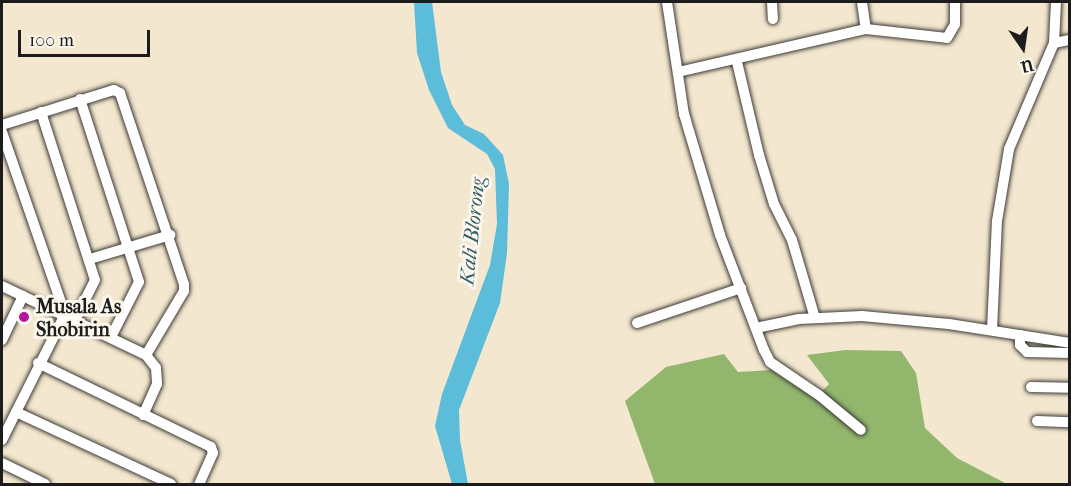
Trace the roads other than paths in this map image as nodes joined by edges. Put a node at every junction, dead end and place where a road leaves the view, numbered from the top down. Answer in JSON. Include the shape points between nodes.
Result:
{"nodes":[{"id":1,"x":667,"y":2,"type":"edge"},
{"id":2,"x":771,"y":2,"type":"edge"},
{"id":3,"x":862,"y":2,"type":"edge"},
{"id":4,"x":955,"y":2,"type":"edge"},
{"id":5,"x":1056,"y":2,"type":"edge"},
{"id":6,"x":773,"y":19,"type":"dead end"},
{"id":7,"x":866,"y":29,"type":"junction"},
{"id":8,"x":1070,"y":40,"type":"edge"},
{"id":9,"x":1054,"y":43,"type":"junction"},
{"id":10,"x":737,"y":62,"type":"junction"},
{"id":11,"x":678,"y":72,"type":"junction"},
{"id":12,"x":80,"y":99,"type":"junction"},
{"id":13,"x":41,"y":112,"type":"junction"},
{"id":14,"x":2,"y":125,"type":"edge"},
{"id":15,"x":2,"y":132,"type":"edge"},
{"id":16,"x":170,"y":235,"type":"junction"},
{"id":17,"x":128,"y":248,"type":"junction"},
{"id":18,"x":90,"y":260,"type":"junction"},
{"id":19,"x":2,"y":286,"type":"edge"},
{"id":20,"x":741,"y":288,"type":"junction"},
{"id":21,"x":23,"y":296,"type":"junction"},
{"id":22,"x":65,"y":314,"type":"junction"},
{"id":23,"x":815,"y":318,"type":"junction"},
{"id":24,"x":74,"y":322,"type":"junction"},
{"id":25,"x":636,"y":323,"type":"dead end"},
{"id":26,"x":756,"y":328,"type":"junction"},
{"id":27,"x":992,"y":330,"type":"junction"},
{"id":28,"x":1020,"y":335,"type":"junction"},
{"id":29,"x":111,"y":337,"type":"junction"},
{"id":30,"x":2,"y":340,"type":"edge"},
{"id":31,"x":1070,"y":343,"type":"edge"},
{"id":32,"x":1070,"y":353,"type":"edge"},
{"id":33,"x":146,"y":355,"type":"junction"},
{"id":34,"x":38,"y":363,"type":"junction"},
{"id":35,"x":1031,"y":387,"type":"dead end"},
{"id":36,"x":1070,"y":388,"type":"edge"},
{"id":37,"x":16,"y":412,"type":"junction"},
{"id":38,"x":143,"y":415,"type":"junction"},
{"id":39,"x":1037,"y":421,"type":"dead end"},
{"id":40,"x":1070,"y":422,"type":"edge"},
{"id":41,"x":861,"y":430,"type":"dead end"},
{"id":42,"x":2,"y":440,"type":"edge"},
{"id":43,"x":2,"y":463,"type":"edge"},
{"id":44,"x":45,"y":484,"type":"edge"},
{"id":45,"x":171,"y":484,"type":"edge"},
{"id":46,"x":199,"y":484,"type":"edge"}],
"edges":[{"from":1,"to":11,"type":"street"},
{"from":2,"to":6,"type":"street"},
{"from":3,"to":7,"type":"street"},
{"from":4,"to":7,"type":"street","via":[[955,24],[947,38]]},
{"from":5,"to":9,"type":"street"},
{"from":7,"to":10,"type":"street"},
{"from":8,"to":9,"type":"street"},
{"from":9,"to":27,"type":"street","via":[[1009,149],[997,221]]},
{"from":10,"to":11,"type":"street"},
{"from":10,"to":23,"type":"street","via":[[759,155],[774,204],[792,240]]},
{"from":11,"to":20,"type":"street","via":[[684,114],[716,224]]},
{"from":12,"to":13,"type":"street"},
{"from":12,"to":16,"type":"street","via":[[114,90],[120,93]]},
{"from":12,"to":17,"type":"street"},
{"from":13,"to":14,"type":"street"},
{"from":13,"to":18,"type":"street"},
{"from":15,"to":22,"type":"street"},
{"from":16,"to":17,"type":"street"},
{"from":16,"to":33,"type":"street","via":[[184,291]]},
{"from":17,"to":18,"type":"street"},
{"from":17,"to":29,"type":"street","via":[[139,282]]},
{"from":18,"to":24,"type":"street","via":[[95,283]]},
{"from":19,"to":21,"type":"street"},
{"from":20,"to":25,"type":"street"},
{"from":20,"to":26,"type":"street"},
{"from":21,"to":22,"type":"street"},
{"from":21,"to":30,"type":"street"},
{"from":22,"to":24,"type":"street"},
{"from":22,"to":34,"type":"street"},
{"from":23,"to":26,"type":"street"},
{"from":23,"to":27,"type":"street","via":[[862,316]]},
{"from":24,"to":29,"type":"street"},
{"from":26,"to":41,"type":"street","via":[[770,362]]},
{"from":27,"to":28,"type":"street"},
{"from":28,"to":31,"type":"street"},
{"from":28,"to":32,"type":"street","via":[[1020,345],[1027,352]]},
{"from":29,"to":33,"type":"street"},
{"from":33,"to":38,"type":"street","via":[[156,368],[157,384]]},
{"from":34,"to":37,"type":"street"},
{"from":34,"to":38,"type":"street"},
{"from":35,"to":36,"type":"street"},
{"from":37,"to":42,"type":"street"},
{"from":37,"to":45,"type":"street"},
{"from":38,"to":46,"type":"street","via":[[213,449]]},
{"from":39,"to":40,"type":"street"},
{"from":43,"to":44,"type":"street"}]}
